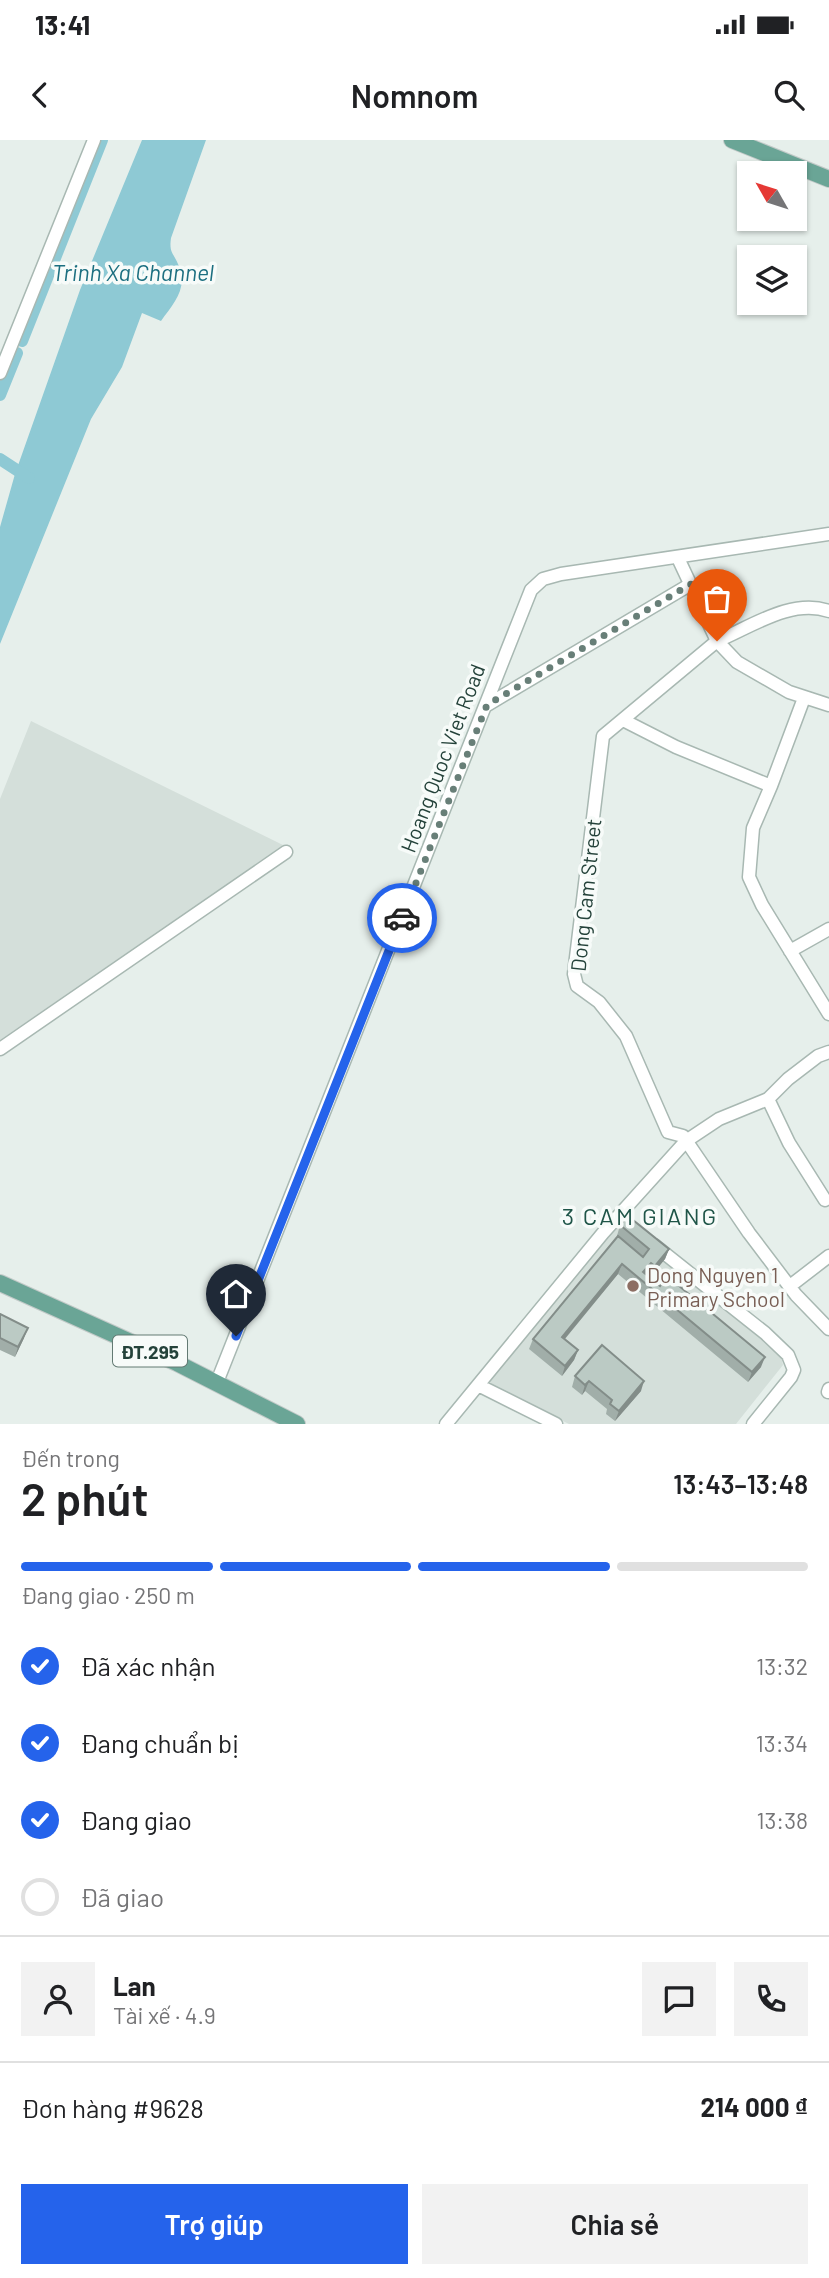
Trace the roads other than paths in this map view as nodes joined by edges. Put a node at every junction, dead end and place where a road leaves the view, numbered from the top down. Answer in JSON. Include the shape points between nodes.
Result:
{"nodes":[{"id":1,"x":94,"y":140,"type":"edge"},
{"id":2,"x":732,"y":140,"type":"edge"},
{"id":3,"x":829,"y":179,"type":"edge"},
{"id":4,"x":0,"y":373,"type":"edge"},
{"id":5,"x":829,"y":534,"type":"edge"},
{"id":6,"x":678,"y":558,"type":"junction"},
{"id":7,"x":691,"y":584,"type":"junction"},
{"id":8,"x":829,"y":611,"type":"edge"},
{"id":9,"x":717,"y":641,"type":"junction"},
{"id":10,"x":804,"y":698,"type":"junction"},
{"id":11,"x":487,"y":705,"type":"junction"},
{"id":12,"x":829,"y":705,"type":"edge"},
{"id":13,"x":624,"y":720,"type":"junction"},
{"id":14,"x":771,"y":786,"type":"junction"},
{"id":15,"x":286,"y":852,"type":"dead end"},
{"id":16,"x":829,"y":929,"type":"edge"},
{"id":17,"x":790,"y":951,"type":"junction"},
{"id":18,"x":829,"y":1014,"type":"edge"},
{"id":19,"x":0,"y":1049,"type":"edge"},
{"id":20,"x":829,"y":1052,"type":"edge"},
{"id":21,"x":768,"y":1099,"type":"junction"},
{"id":22,"x":686,"y":1141,"type":"junction"},
{"id":23,"x":825,"y":1200,"type":"dead end"},
{"id":24,"x":628,"y":1225,"type":"junction"},
{"id":25,"x":829,"y":1256,"type":"edge"},
{"id":26,"x":0,"y":1283,"type":"edge"},
{"id":27,"x":790,"y":1286,"type":"junction"},
{"id":28,"x":829,"y":1329,"type":"edge"},
{"id":29,"x":217,"y":1382,"type":"junction"},
{"id":30,"x":478,"y":1385,"type":"junction"},
{"id":31,"x":297,"y":1424,"type":"edge"},
{"id":32,"x":446,"y":1424,"type":"edge"},
{"id":33,"x":556,"y":1424,"type":"edge"},
{"id":34,"x":753,"y":1424,"type":"edge"}],
"edges":[{"from":1,"to":4,"type":"street"},
{"from":2,"to":3,"type":"main road"},
{"from":5,"to":6,"type":"street","name":"Hoang Quoc Viet Road"},
{"from":6,"to":7,"type":"street"},
{"from":6,"to":11,"type":"street","name":"Hoang Quoc Viet Road","via":[[561,574],[537,583],[526,600]]},
{"from":7,"to":9,"type":"street"},
{"from":7,"to":11,"type":"street"},
{"from":8,"to":9,"type":"street","name":"Dong Cam Street","via":[[796,609]]},
{"from":9,"to":10,"type":"street","via":[[737,662]]},
{"from":9,"to":13,"type":"street","name":"Dong Cam Street"},
{"from":10,"to":12,"type":"street"},
{"from":10,"to":14,"type":"street"},
{"from":11,"to":29,"type":"street","name":"Hoang Quoc Viet Road"},
{"from":13,"to":14,"type":"street"},
{"from":13,"to":22,"type":"street","name":"Dong Cam Street","via":[[603,736],[573,974],[577,986],[599,1002],[626,1036],[668,1132]]},
{"from":14,"to":17,"type":"street","via":[[753,828],[749,877]]},
{"from":15,"to":19,"type":"street"},
{"from":16,"to":17,"type":"street"},
{"from":17,"to":18,"type":"street"},
{"from":20,"to":21,"type":"street","via":[[788,1079]]},
{"from":21,"to":22,"type":"street","via":[[719,1119]]},
{"from":21,"to":23,"type":"street"},
{"from":22,"to":24,"type":"street"},
{"from":22,"to":27,"type":"street","name":"Dong Cam Street"},
{"from":24,"to":30,"type":"street"},
{"from":24,"to":34,"type":"street","via":[[788,1355],[794,1370],[791,1377]]},
{"from":25,"to":27,"type":"street"},
{"from":26,"to":29,"type":"main road","number":"ĐT.295"},
{"from":27,"to":28,"type":"street","name":"Dong Cam Street"},
{"from":29,"to":31,"type":"main road","number":"ĐT.295"},
{"from":30,"to":32,"type":"street"},
{"from":30,"to":33,"type":"street"}]}
